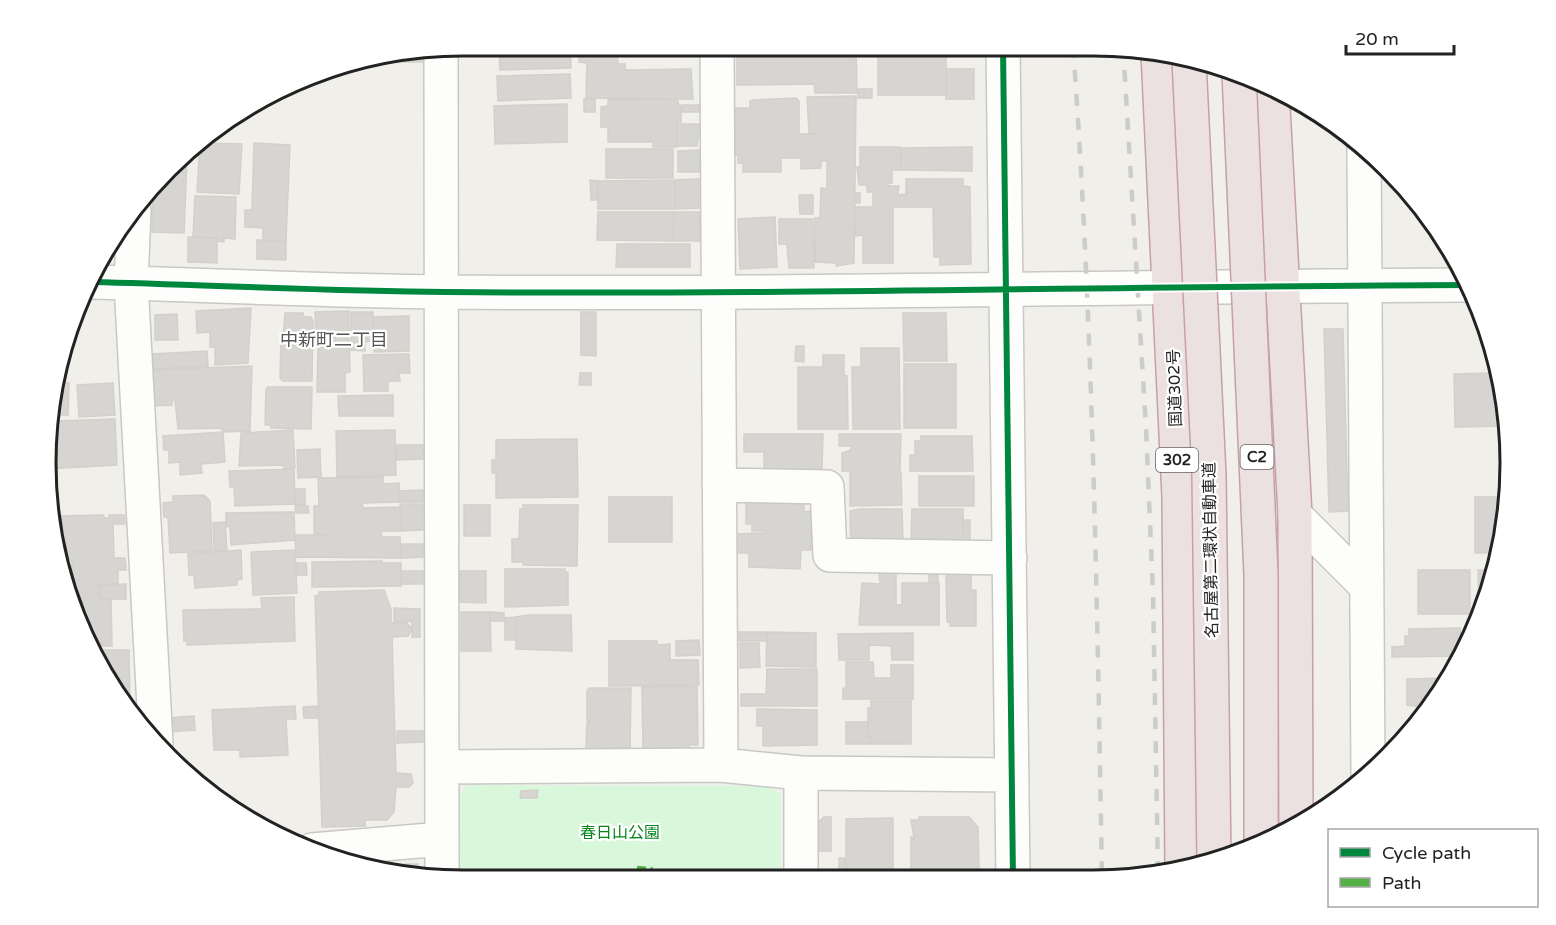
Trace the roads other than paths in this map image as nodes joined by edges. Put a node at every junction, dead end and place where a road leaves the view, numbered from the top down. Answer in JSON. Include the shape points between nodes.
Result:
{"nodes":[{"id":1,"x":441,"y":56,"type":"edge"},
{"id":2,"x":717,"y":56,"type":"edge"},
{"id":3,"x":1003,"y":56,"type":"edge"},
{"id":4,"x":1158,"y":61,"type":"edge"},
{"id":5,"x":1189,"y":67,"type":"edge"},
{"id":6,"x":1239,"y":83,"type":"edge"},
{"id":7,"x":1272,"y":96,"type":"edge"},
{"id":8,"x":1364,"y":159,"type":"edge"},
{"id":9,"x":133,"y":224,"type":"edge"},
{"id":10,"x":97,"y":282,"type":"edge"},
{"id":11,"x":131,"y":283,"type":"junction"},
{"id":12,"x":1284,"y":284,"type":"junction"},
{"id":13,"x":1366,"y":285,"type":"junction"},
{"id":14,"x":1460,"y":285,"type":"edge"},
{"id":15,"x":1170,"y":287,"type":"junction"},
{"id":16,"x":1007,"y":289,"type":"junction"},
{"id":17,"x":718,"y":291,"type":"junction"},
{"id":18,"x":443,"y":292,"type":"junction"},
{"id":19,"x":719,"y":485,"type":"junction"},
{"id":20,"x":1295,"y":515,"type":"junction"},
{"id":21,"x":1010,"y":558,"type":"junction"},
{"id":22,"x":1367,"y":587,"type":"junction"},
{"id":23,"x":155,"y":729,"type":"edge"},
{"id":24,"x":1368,"y":762,"type":"edge"},
{"id":25,"x":721,"y":765,"type":"junction"},
{"id":26,"x":442,"y":767,"type":"junction"},
{"id":27,"x":801,"y":773,"type":"junction"},
{"id":28,"x":1012,"y":775,"type":"junction"},
{"id":29,"x":1296,"y":816,"type":"edge"},
{"id":30,"x":1262,"y":833,"type":"edge"},
{"id":31,"x":442,"y":839,"type":"junction"},
{"id":32,"x":333,"y":848,"type":"edge"},
{"id":33,"x":1214,"y":851,"type":"edge"},
{"id":34,"x":1182,"y":860,"type":"edge"},
{"id":35,"x":442,"y":869,"type":"edge"},
{"id":36,"x":801,"y":870,"type":"edge"},
{"id":37,"x":1013,"y":870,"type":"edge"}],
"edges":[{"from":1,"to":18,"type":"street"},
{"from":2,"to":17,"type":"street"},
{"from":3,"to":16,"type":"street"},
{"from":4,"to":15,"type":"highway","name":"国道302号","number":"302"},
{"from":5,"to":33,"type":"highway","name":"名古屋第二環状自動車道","bridge":true,"via":[[1209,475]]},
{"from":6,"to":30,"type":"highway","number":"C2","bridge":true,"via":[[1261,575]]},
{"from":7,"to":12,"type":"highway"},
{"from":8,"to":13,"type":"street"},
{"from":9,"to":11,"type":"street"},
{"from":10,"to":11,"type":"street"},
{"from":11,"to":18,"type":"street"},
{"from":11,"to":23,"type":"street"},
{"from":12,"to":13,"type":"street"},
{"from":12,"to":15,"type":"street"},
{"from":12,"to":20,"type":"highway"},
{"from":13,"to":14,"type":"street"},
{"from":13,"to":22,"type":"street"},
{"from":15,"to":16,"type":"street"},
{"from":15,"to":34,"type":"highway","name":"国道302号","number":"302","via":[[1179,497]]},
{"from":16,"to":17,"type":"street"},
{"from":16,"to":21,"type":"street"},
{"from":17,"to":18,"type":"street"},
{"from":17,"to":19,"type":"street"},
{"from":18,"to":26,"type":"street"},
{"from":19,"to":21,"type":"street","via":[[827,487],[830,555]]},
{"from":19,"to":25,"type":"street"},
{"from":20,"to":22,"type":"street"},
{"from":20,"to":29,"type":"highway"},
{"from":21,"to":28,"type":"street"},
{"from":22,"to":24,"type":"street"},
{"from":25,"to":26,"type":"street"},
{"from":25,"to":27,"type":"street"},
{"from":26,"to":31,"type":"street"},
{"from":27,"to":28,"type":"street"},
{"from":27,"to":36,"type":"street"},
{"from":28,"to":37,"type":"street"},
{"from":31,"to":32,"type":"street"},
{"from":31,"to":35,"type":"street"}]}
